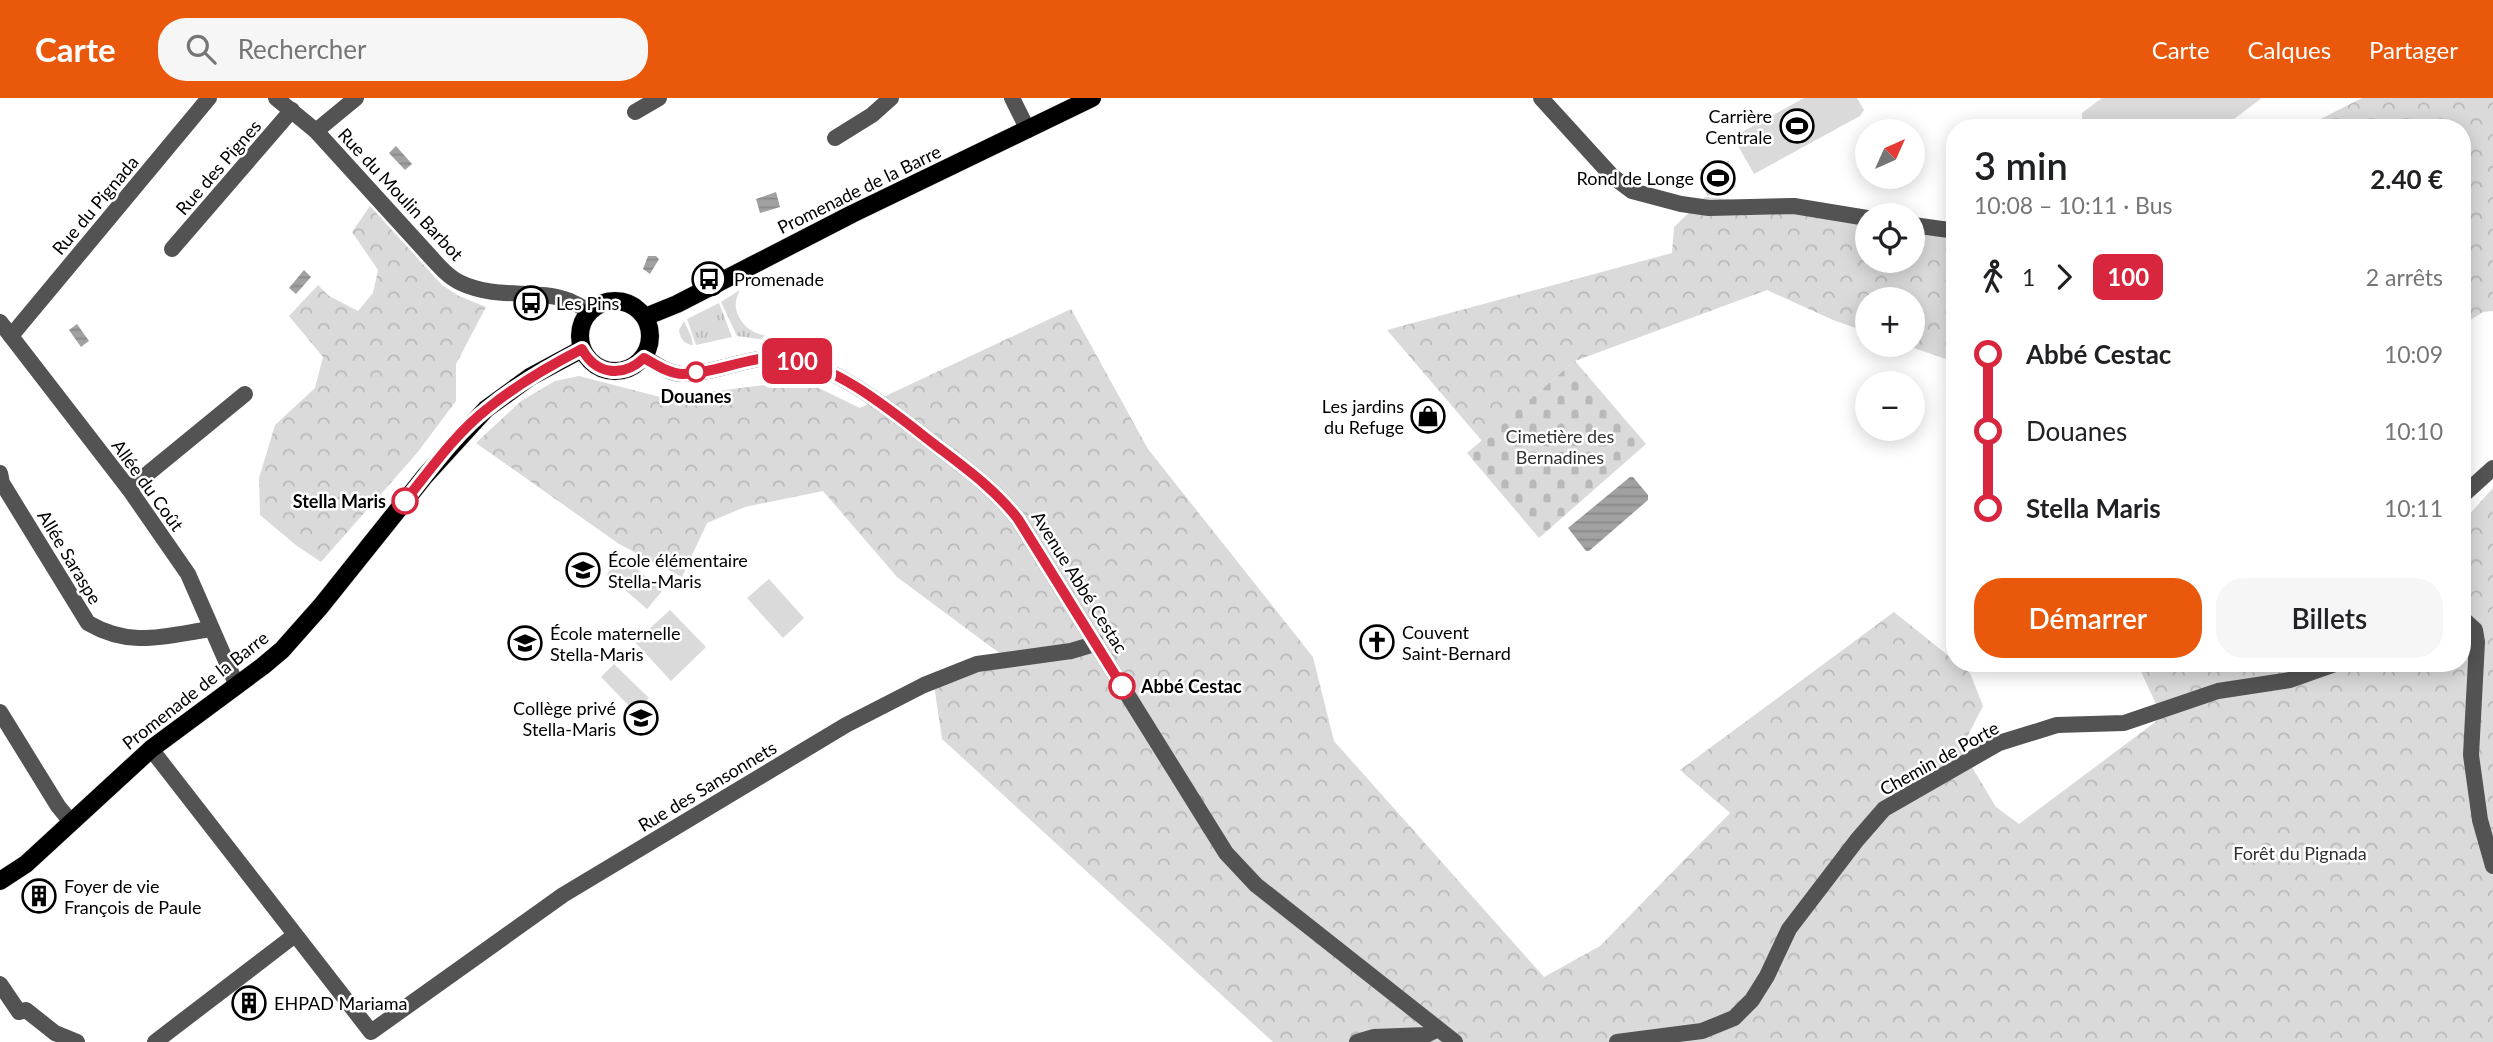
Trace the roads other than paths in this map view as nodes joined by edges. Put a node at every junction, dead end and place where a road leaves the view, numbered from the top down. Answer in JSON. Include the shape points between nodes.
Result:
{"nodes":[{"id":1,"x":209,"y":98,"type":"edge"},
{"id":2,"x":276,"y":98,"type":"edge"},
{"id":3,"x":356,"y":98,"type":"edge"},
{"id":4,"x":659,"y":98,"type":"edge"},
{"id":5,"x":891,"y":98,"type":"edge"},
{"id":6,"x":1012,"y":98,"type":"edge"},
{"id":7,"x":1092,"y":98,"type":"edge"},
{"id":8,"x":1541,"y":98,"type":"edge"},
{"id":9,"x":292,"y":110,"type":"junction"},
{"id":10,"x":635,"y":112,"type":"dead end"},
{"id":11,"x":1028,"y":130,"type":"junction"},
{"id":12,"x":316,"y":131,"type":"junction"},
{"id":13,"x":835,"y":138,"type":"dead end"},
{"id":14,"x":1855,"y":216,"type":"edge"},
{"id":15,"x":1925,"y":227,"type":"edge"},
{"id":16,"x":1946,"y":230,"type":"edge"},
{"id":17,"x":172,"y":249,"type":"dead end"},
{"id":18,"x":590,"y":312,"type":"junction"},
{"id":19,"x":645,"y":317,"type":"junction"},
{"id":20,"x":0,"y":322,"type":"edge"},
{"id":21,"x":11,"y":336,"type":"junction"},
{"id":22,"x":582,"y":349,"type":"junction"},
{"id":23,"x":644,"y":358,"type":"junction"},
{"id":24,"x":245,"y":394,"type":"dead end"},
{"id":25,"x":2493,"y":468,"type":"edge"},
{"id":26,"x":0,"y":473,"type":"edge"},
{"id":27,"x":2471,"y":488,"type":"edge"},
{"id":28,"x":128,"y":489,"type":"junction"},
{"id":29,"x":2471,"y":627,"type":"edge"},
{"id":30,"x":210,"y":629,"type":"junction"},
{"id":31,"x":1095,"y":641,"type":"junction"},
{"id":32,"x":2313,"y":672,"type":"edge"},
{"id":33,"x":237,"y":686,"type":"junction"},
{"id":34,"x":0,"y":712,"type":"edge"},
{"id":35,"x":151,"y":749,"type":"junction"},
{"id":36,"x":71,"y":822,"type":"junction"},
{"id":37,"x":2493,"y":866,"type":"edge"},
{"id":38,"x":0,"y":881,"type":"edge"},
{"id":39,"x":295,"y":935,"type":"junction"},
{"id":40,"x":0,"y":984,"type":"edge"},
{"id":41,"x":1438,"y":1029,"type":"junction"},
{"id":42,"x":77,"y":1042,"type":"edge"},
{"id":43,"x":155,"y":1042,"type":"edge"},
{"id":44,"x":1357,"y":1042,"type":"edge"},
{"id":45,"x":1455,"y":1042,"type":"edge"},
{"id":46,"x":1617,"y":1042,"type":"edge"}],
"edges":[{"from":1,"to":21,"type":"street","name":"Rue du Pignada"},
{"from":2,"to":9,"type":"street","name":"Rue du Moulin Barbot"},
{"from":3,"to":12,"type":"street"},
{"from":4,"to":10,"type":"street"},
{"from":5,"to":13,"type":"street"},
{"from":6,"to":11,"type":"street"},
{"from":7,"to":11,"type":"main road","name":"Promenade de la Barre"},
{"from":8,"to":14,"type":"street","via":[[1612,176],[1632,191],[1709,208],[1794,206]]},
{"from":9,"to":12,"type":"street","name":"Rue du Moulin Barbot"},
{"from":9,"to":17,"type":"street","name":"Rue des Pignes"},
{"from":11,"to":19,"type":"main road","name":"Promenade de la Barre"},
{"from":12,"to":18,"type":"street","name":"Rue du Moulin Barbot","via":[[428,254],[460,282],[494,293],[569,301]]},
{"from":15,"to":16,"type":"street"},
{"from":18,"to":19,"type":"main road","via":[[598,305],[619,301]]},
{"from":18,"to":22,"type":"main road","via":[[580,329]]},
{"from":19,"to":23,"type":"main road","via":[[651,338]]},
{"from":20,"to":21,"type":"street","name":"Allée du Coût"},
{"from":21,"to":28,"type":"street","name":"Allée du Coût"},
{"from":22,"to":23,"type":"main road","via":[[595,366],[616,372]]},
{"from":22,"to":33,"type":"main road","name":"Promenade de la Barre","via":[[530,377],[472,422],[292,640]]},
{"from":23,"to":31,"type":"street","name":"Avenue Abbé Cestac","via":[[683,374],[783,358],[810,364],[883,404],[1005,502]]},
{"from":24,"to":28,"type":"street"},
{"from":25,"to":27,"type":"street"},
{"from":26,"to":30,"type":"street","name":"Allée Saraspe","via":[[88,623],[104,633],[131,639]]},
{"from":28,"to":30,"type":"street","name":"Allée du Coût","via":[[188,575]]},
{"from":29,"to":37,"type":"street","via":[[2477,642],[2471,755],[2480,820]]},
{"from":30,"to":33,"type":"street","name":"Allée du Coût"},
{"from":31,"to":39,"type":"street","name":"Rue des Sansonnets","via":[[1071,651],[977,664],[846,725],[563,895],[370,1032]]},
{"from":31,"to":41,"type":"street","name":"Avenue Abbé Cestac","via":[[1226,853],[1256,885]]},
{"from":32,"to":46,"type":"street","name":"Chemin de Porte","via":[[2218,691],[2124,723],[2057,725],[1999,743],[1884,809],[1789,929],[1757,992],[1734,1018],[1702,1031]]},
{"from":33,"to":35,"type":"main road","name":"Promenade de la Barre"},
{"from":34,"to":36,"type":"street"},
{"from":35,"to":36,"type":"main road","name":"Promenade de la Barre"},
{"from":35,"to":39,"type":"street"},
{"from":36,"to":38,"type":"main road","name":"Promenade de la Barre","via":[[26,864]]},
{"from":39,"to":43,"type":"street"},
{"from":40,"to":42,"type":"street","via":[[19,1012],[26,1010],[55,1034]]},
{"from":41,"to":44,"type":"street","via":[[1426,1035]]},
{"from":41,"to":45,"type":"street","name":"Avenue Abbé Cestac"}]}
